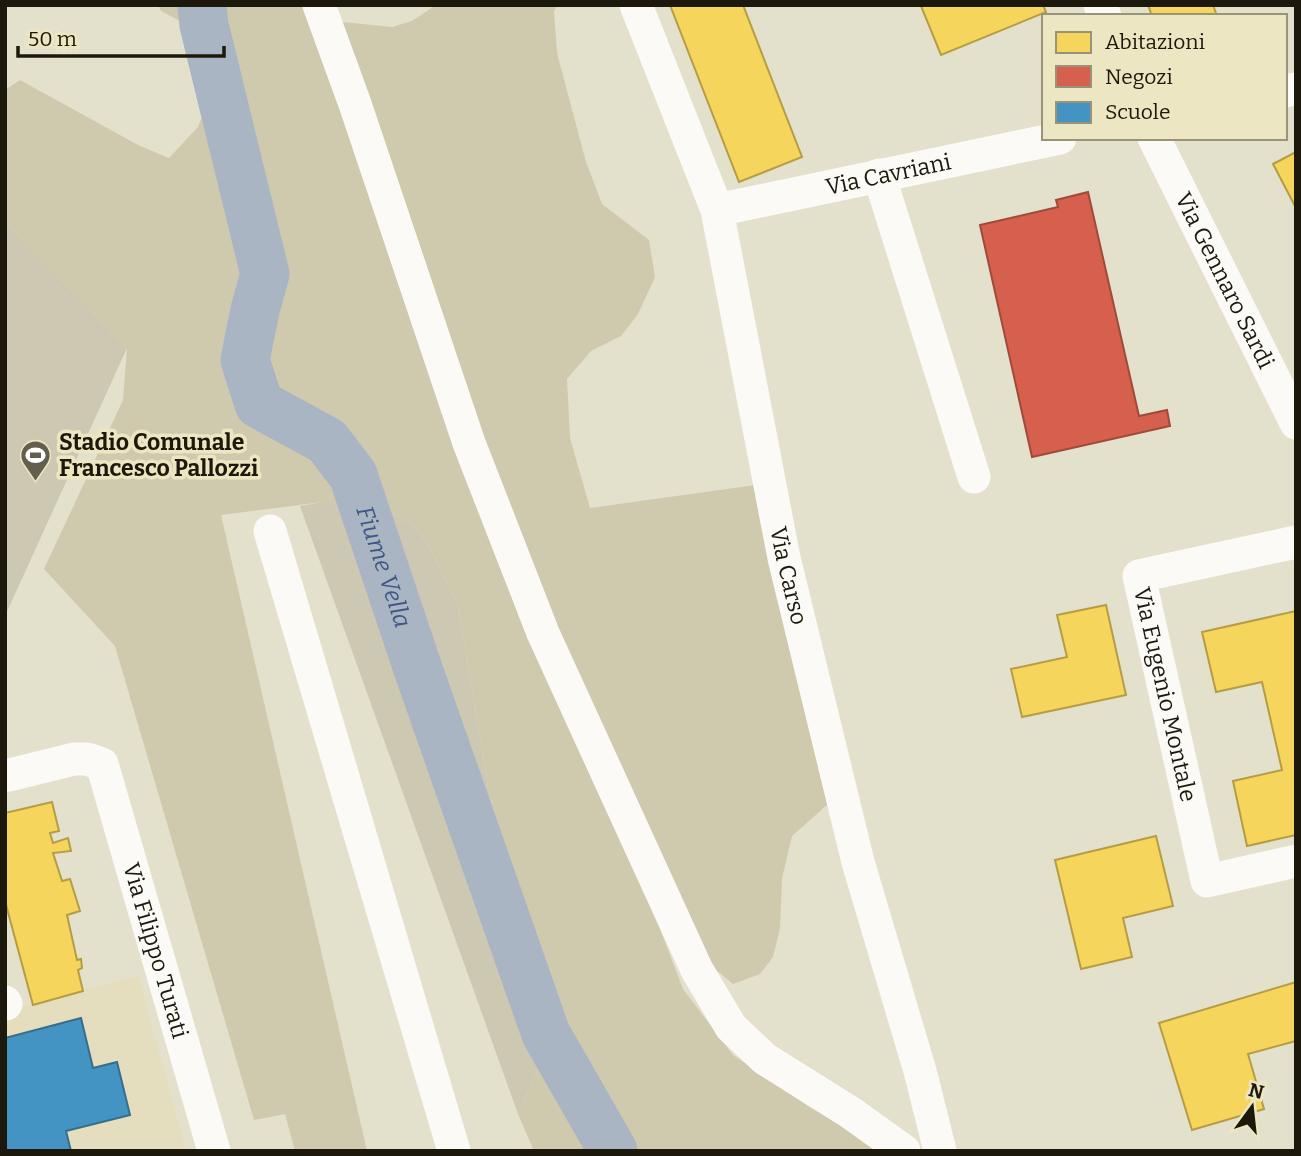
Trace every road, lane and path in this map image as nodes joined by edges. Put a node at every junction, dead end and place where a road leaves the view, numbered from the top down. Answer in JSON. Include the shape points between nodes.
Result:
{"nodes":[{"id":1,"x":636,"y":5,"type":"edge"},
{"id":2,"x":319,"y":7,"type":"edge"},
{"id":3,"x":1050,"y":140,"type":"edge"},
{"id":4,"x":1155,"y":140,"type":"edge"},
{"id":5,"x":878,"y":175,"type":"junction"},
{"id":6,"x":717,"y":210,"type":"junction"},
{"id":7,"x":1296,"y":423,"type":"edge"},
{"id":8,"x":974,"y":477,"type":"dead end"},
{"id":9,"x":270,"y":531,"type":"dead end"},
{"id":10,"x":1296,"y":542,"type":"edge"},
{"id":11,"x":5,"y":776,"type":"edge"},
{"id":12,"x":1296,"y":861,"type":"edge"},
{"id":13,"x":214,"y":1151,"type":"edge"},
{"id":14,"x":454,"y":1151,"type":"edge"},
{"id":15,"x":904,"y":1151,"type":"edge"},
{"id":16,"x":940,"y":1151,"type":"edge"}],
"edges":[{"from":1,"to":6,"type":"street","name":"Via Carso"},
{"from":2,"to":15,"type":"street","via":[[469,443],[538,620],[697,970],[731,1027],[765,1059]]},
{"from":3,"to":5,"type":"street","name":"Via Cavriani"},
{"from":4,"to":7,"type":"street","name":"Via Gennaro Sardi"},
{"from":5,"to":6,"type":"street","name":"Via Cavriani"},
{"from":5,"to":8,"type":"street"},
{"from":6,"to":16,"type":"street","name":"Via Carso","via":[[784,558],[859,862]]},
{"from":9,"to":14,"type":"street"},
{"from":10,"to":12,"type":"street","name":"Via Eugenio Montale","via":[[1139,576],[1207,881]]},
{"from":11,"to":13,"type":"street","name":"Via Filippo Turati","via":[[74,759],[102,764]]}]}
